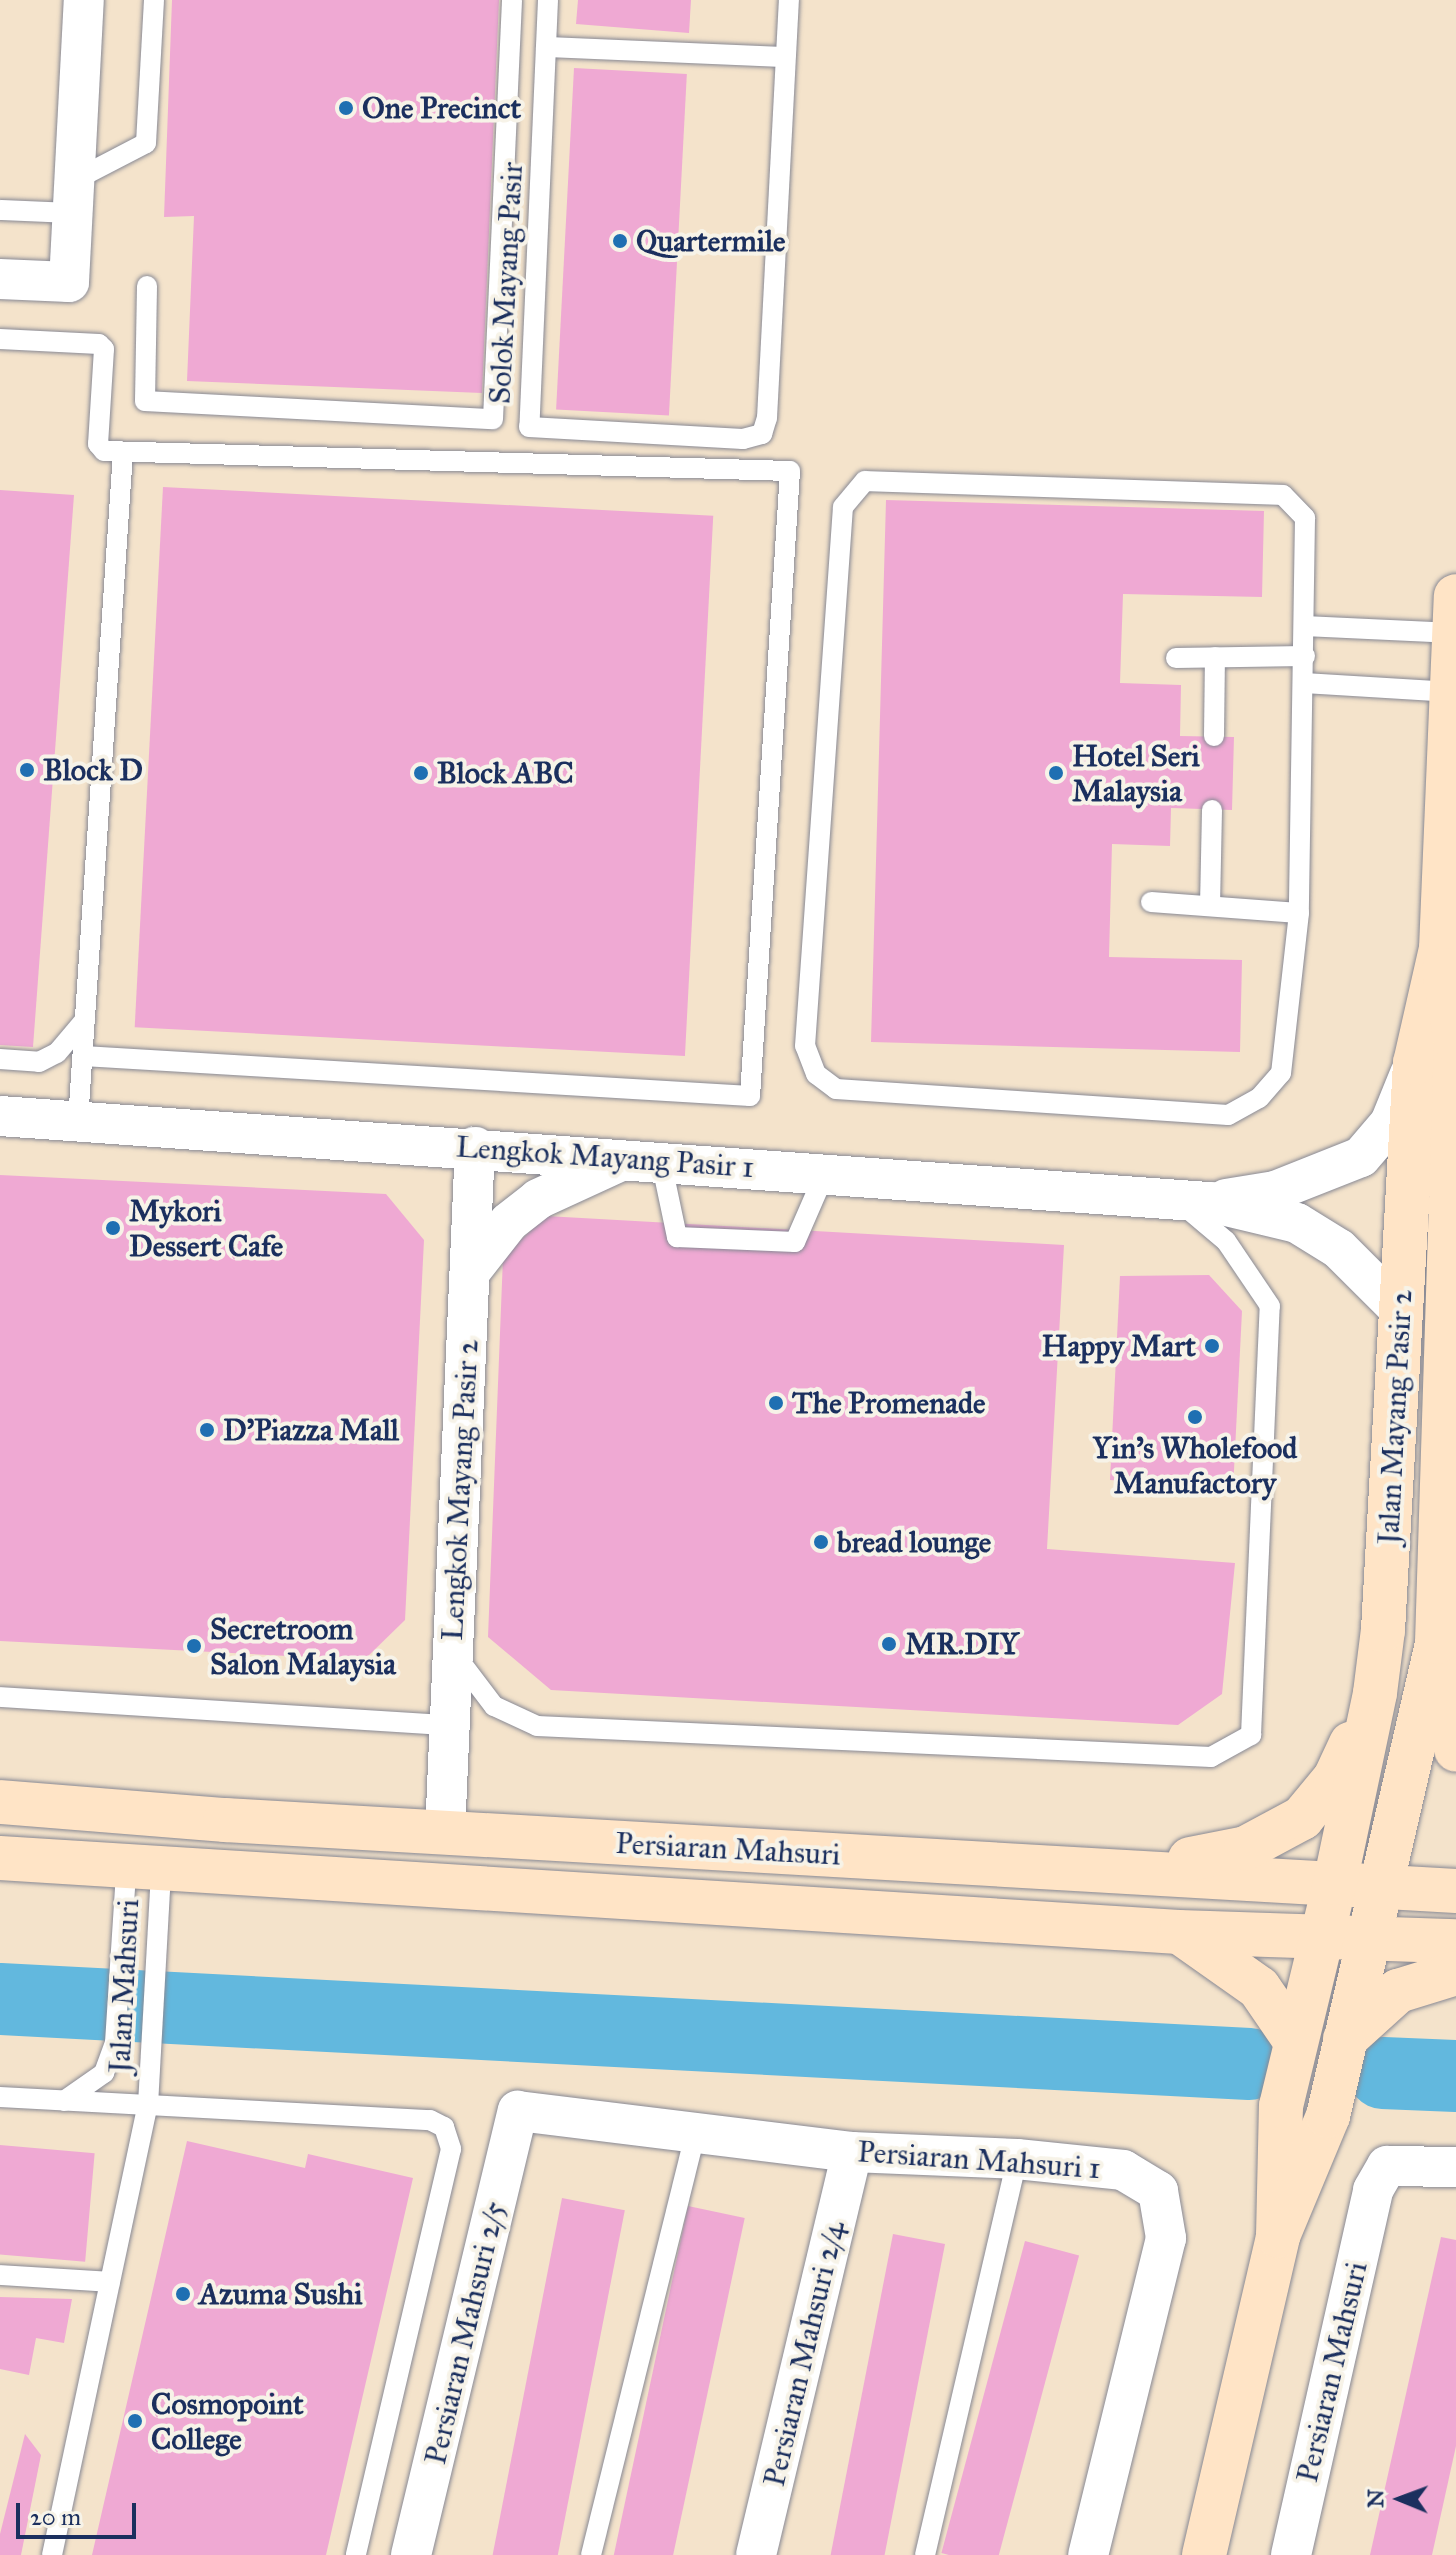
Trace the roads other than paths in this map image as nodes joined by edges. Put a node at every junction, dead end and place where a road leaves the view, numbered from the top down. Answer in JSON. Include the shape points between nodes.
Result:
{"nodes":[{"id":1,"x":84,"y":0,"type":"edge"},
{"id":2,"x":154,"y":0,"type":"edge"},
{"id":3,"x":512,"y":0,"type":"edge"},
{"id":4,"x":548,"y":0,"type":"edge"},
{"id":5,"x":789,"y":0,"type":"edge"},
{"id":6,"x":546,"y":47,"type":"junction"},
{"id":7,"x":785,"y":57,"type":"junction"},
{"id":8,"x":74,"y":196,"type":"junction"},
{"id":9,"x":0,"y":210,"type":"edge"},
{"id":10,"x":0,"y":279,"type":"edge"},
{"id":11,"x":147,"y":286,"type":"dead end"},
{"id":12,"x":0,"y":339,"type":"edge"},
{"id":13,"x":123,"y":452,"type":"junction"},
{"id":14,"x":1455,"y":614,"type":"edge"},
{"id":15,"x":1304,"y":626,"type":"junction"},
{"id":16,"x":1305,"y":656,"type":"junction"},
{"id":17,"x":1215,"y":657,"type":"junction"},
{"id":18,"x":1176,"y":658,"type":"dead end"},
{"id":19,"x":1304,"y":683,"type":"junction"},
{"id":20,"x":1454,"y":693,"type":"edge"},
{"id":21,"x":1214,"y":736,"type":"dead end"},
{"id":22,"x":1212,"y":810,"type":"dead end"},
{"id":23,"x":1456,"y":865,"type":"edge"},
{"id":24,"x":1151,"y":902,"type":"dead end"},
{"id":25,"x":1210,"y":906,"type":"junction"},
{"id":26,"x":1299,"y":913,"type":"junction"},
{"id":27,"x":1442,"y":929,"type":"junction"},
{"id":28,"x":85,"y":1020,"type":"junction"},
{"id":29,"x":83,"y":1056,"type":"junction"},
{"id":30,"x":0,"y":1059,"type":"edge"},
{"id":31,"x":1415,"y":1063,"type":"junction"},
{"id":32,"x":0,"y":1116,"type":"edge"},
{"id":33,"x":78,"y":1121,"type":"junction"},
{"id":34,"x":475,"y":1147,"type":"junction"},
{"id":35,"x":644,"y":1160,"type":"junction"},
{"id":36,"x":825,"y":1173,"type":"junction"},
{"id":37,"x":1193,"y":1200,"type":"junction"},
{"id":38,"x":1455,"y":1217,"type":"edge"},
{"id":39,"x":470,"y":1272,"type":"junction"},
{"id":40,"x":1401,"y":1311,"type":"junction"},
{"id":41,"x":1437,"y":1642,"type":"junction"},
{"id":42,"x":453,"y":1653,"type":"junction"},
{"id":43,"x":1375,"y":1693,"type":"junction"},
{"id":44,"x":0,"y":1697,"type":"edge"},
{"id":45,"x":450,"y":1725,"type":"junction"},
{"id":46,"x":1456,"y":1750,"type":"edge"},
{"id":47,"x":0,"y":1802,"type":"edge"},
{"id":48,"x":445,"y":1833,"type":"junction"},
{"id":49,"x":0,"y":1858,"type":"edge"},
{"id":50,"x":138,"y":1871,"type":"junction"},
{"id":51,"x":1125,"y":1872,"type":"junction"},
{"id":52,"x":1335,"y":1883,"type":"junction"},
{"id":53,"x":1378,"y":1885,"type":"junction"},
{"id":54,"x":1456,"y":1891,"type":"edge"},
{"id":55,"x":1179,"y":1932,"type":"junction"},
{"id":56,"x":1321,"y":1937,"type":"junction"},
{"id":57,"x":1368,"y":1937,"type":"junction"},
{"id":58,"x":1456,"y":1941,"type":"edge"},
{"id":59,"x":1456,"y":1973,"type":"edge"},
{"id":60,"x":1345,"y":2039,"type":"junction"},
{"id":61,"x":1296,"y":2042,"type":"junction"},
{"id":62,"x":0,"y":2097,"type":"edge"},
{"id":63,"x":64,"y":2101,"type":"junction"},
{"id":64,"x":148,"y":2105,"type":"junction"},
{"id":65,"x":518,"y":2111,"type":"joint"},
{"id":66,"x":696,"y":2132,"type":"junction"},
{"id":67,"x":852,"y":2152,"type":"junction"},
{"id":68,"x":1017,"y":2159,"type":"junction"},
{"id":69,"x":1456,"y":2167,"type":"edge"},
{"id":70,"x":1278,"y":2236,"type":"junction"},
{"id":71,"x":0,"y":2275,"type":"edge"},
{"id":72,"x":110,"y":2282,"type":"junction"},
{"id":73,"x":52,"y":2555,"type":"edge"},
{"id":74,"x":356,"y":2555,"type":"edge"},
{"id":75,"x":411,"y":2555,"type":"edge"},
{"id":76,"x":591,"y":2555,"type":"edge"},
{"id":77,"x":756,"y":2555,"type":"edge"},
{"id":78,"x":925,"y":2555,"type":"edge"},
{"id":79,"x":1088,"y":2555,"type":"edge"},
{"id":80,"x":1204,"y":2555,"type":"edge"},
{"id":81,"x":1291,"y":2555,"type":"edge"}],
"edges":[{"from":1,"to":8,"type":"street"},
{"from":2,"to":8,"type":"lane","via":[[146,143]]},
{"from":3,"to":11,"type":"lane","via":[[493,419],[145,401]]},
{"from":4,"to":6,"type":"lane","name":"Solok Mayang Pasir"},
{"from":5,"to":7,"type":"lane","name":"Solok Mayang Pasir"},
{"from":6,"to":7,"type":"lane"},
{"from":6,"to":7,"type":"lane","name":"Solok Mayang Pasir","via":[[529,427],[743,439],[762,434],[767,418]]},
{"from":8,"to":9,"type":"lane"},
{"from":8,"to":10,"type":"street","via":[[69,282]]},
{"from":12,"to":13,"type":"lane","via":[[99,344],[104,349],[98,444],[104,451]]},
{"from":13,"to":28,"type":"lane"},
{"from":13,"to":29,"type":"lane","via":[[790,471],[750,1096]]},
{"from":14,"to":15,"type":"lane"},
{"from":14,"to":20,"type":"street","name":"Jalan Mayang Pasir 2"},
{"from":15,"to":16,"type":"lane"},
{"from":15,"to":26,"type":"lane","via":[[1305,518],[1283,495],[865,481],[843,507],[805,1046],[816,1074],[836,1089],[1228,1115],[1259,1098],[1281,1073]]},
{"from":16,"to":17,"type":"lane"},
{"from":16,"to":19,"type":"lane"},
{"from":17,"to":18,"type":"lane"},
{"from":17,"to":21,"type":"lane"},
{"from":19,"to":20,"type":"lane"},
{"from":19,"to":26,"type":"lane"},
{"from":20,"to":27,"type":"street","name":"Jalan Mayang Pasir 2"},
{"from":22,"to":25,"type":"lane"},
{"from":23,"to":27,"type":"street"},
{"from":24,"to":25,"type":"lane"},
{"from":25,"to":26,"type":"lane"},
{"from":27,"to":31,"type":"street","name":"Jalan Mayang Pasir 2"},
{"from":27,"to":38,"type":"street","name":"Jalan Mayang Pasir 2","via":[[1456,1042]]},
{"from":28,"to":29,"type":"lane"},
{"from":28,"to":30,"type":"lane","via":[[57,1053],[39,1062]]},
{"from":29,"to":33,"type":"lane"},
{"from":31,"to":37,"type":"street","name":"Lengkok Mayang Pasir 1","via":[[1390,1123],[1361,1157],[1275,1191]]},
{"from":31,"to":40,"type":"street","name":"Jalan Mayang Pasir 2"},
{"from":32,"to":33,"type":"street","name":"Lengkok Mayang Pasir 1"},
{"from":33,"to":34,"type":"street","name":"Lengkok Mayang Pasir 1"},
{"from":34,"to":35,"type":"street","name":"Lengkok Mayang Pasir 1"},
{"from":34,"to":39,"type":"street","name":"Lengkok Mayang Pasir 2"},
{"from":35,"to":36,"type":"street","name":"Lengkok Mayang Pasir 1"},
{"from":35,"to":36,"type":"lane","via":[[677,1237],[795,1242]]},
{"from":35,"to":39,"type":"street","via":[[538,1199],[509,1222]]},
{"from":36,"to":37,"type":"street","name":"Lengkok Mayang Pasir 1"},
{"from":37,"to":40,"type":"street","name":"Lengkok Mayang Pasir 1","via":[[1297,1223],[1339,1249]]},
{"from":37,"to":42,"type":"lane","via":[[1270,1306],[1251,1735],[1211,1757],[537,1726],[494,1706]]},
{"from":38,"to":41,"type":"street","name":"Jalan Mayang Pasir 2"},
{"from":39,"to":42,"type":"street","name":"Lengkok Mayang Pasir 2"},
{"from":40,"to":43,"type":"street","name":"Jalan Mayang Pasir 2"},
{"from":41,"to":46,"type":"street"},
{"from":41,"to":53,"type":"street","name":"Jalan Mayang Pasir 2"},
{"from":42,"to":45,"type":"street","name":"Lengkok Mayang Pasir 2"},
{"from":43,"to":51,"type":"street","via":[[1335,1778],[1302,1818],[1246,1848]]},
{"from":43,"to":52,"type":"street","name":"Jalan Mayang Pasir 2"},
{"from":44,"to":45,"type":"lane"},
{"from":45,"to":48,"type":"street","name":"Lengkok Mayang Pasir 2"},
{"from":47,"to":48,"type":"street","name":"Persiaran Mahsuri"},
{"from":48,"to":51,"type":"street","name":"Persiaran Mahsuri"},
{"from":49,"to":50,"type":"street","name":"Persiaran Mahsuri"},
{"from":50,"to":55,"type":"street","name":"Persiaran Mahsuri"},
{"from":50,"to":63,"type":"lane","via":[[121,1960],[115,2043],[104,2073]]},
{"from":50,"to":64,"type":"lane","name":"Jalan Mahsuri","via":[[155,1968]]},
{"from":51,"to":52,"type":"street","name":"Persiaran Mahsuri"},
{"from":52,"to":53,"type":"street","name":"Persiaran Mahsuri"},
{"from":52,"to":56,"type":"street","name":"Jalan Mayang Pasir 2"},
{"from":53,"to":54,"type":"street","name":"Persiaran Mahsuri"},
{"from":53,"to":57,"type":"street","name":"Jalan Mayang Pasir 2"},
{"from":55,"to":56,"type":"street","name":"Persiaran Mahsuri"},
{"from":55,"to":61,"type":"street","via":[[1259,1988]]},
{"from":56,"to":57,"type":"street","name":"Persiaran Mahsuri"},
{"from":56,"to":61,"type":"street"},
{"from":57,"to":58,"type":"street","name":"Persiaran Mahsuri"},
{"from":57,"to":60,"type":"street"},
{"from":59,"to":60,"type":"street","via":[[1398,1991]]},
{"from":60,"to":70,"type":"street","via":[[1321,2139]]},
{"from":61,"to":70,"type":"street","via":[[1281,2106]]},
{"from":62,"to":63,"type":"lane"},
{"from":63,"to":64,"type":"lane"},
{"from":64,"to":72,"type":"lane","name":"Jalan Mahsuri"},
{"from":64,"to":74,"type":"lane","via":[[430,2120],[450,2138]]},
{"from":65,"to":66,"type":"street","name":"Persiaran Mahsuri 1"},
{"from":65,"to":75,"type":"street","name":"Persiaran Mahsuri 2/5"},
{"from":66,"to":67,"type":"street","name":"Persiaran Mahsuri 1"},
{"from":66,"to":76,"type":"lane"},
{"from":67,"to":68,"type":"street","name":"Persiaran Mahsuri 1"},
{"from":67,"to":77,"type":"street","name":"Persiaran Mahsuri 2/4"},
{"from":68,"to":78,"type":"lane"},
{"from":68,"to":79,"type":"street","name":"Persiaran Mahsuri 1","via":[[1123,2170],[1158,2191],[1166,2238]]},
{"from":69,"to":81,"type":"street","name":"Persiaran Mahsuri","via":[[1387,2166],[1373,2190]]},
{"from":70,"to":80,"type":"street"},
{"from":71,"to":72,"type":"lane"},
{"from":72,"to":73,"type":"lane","name":"Jalan Mahsuri"}]}
